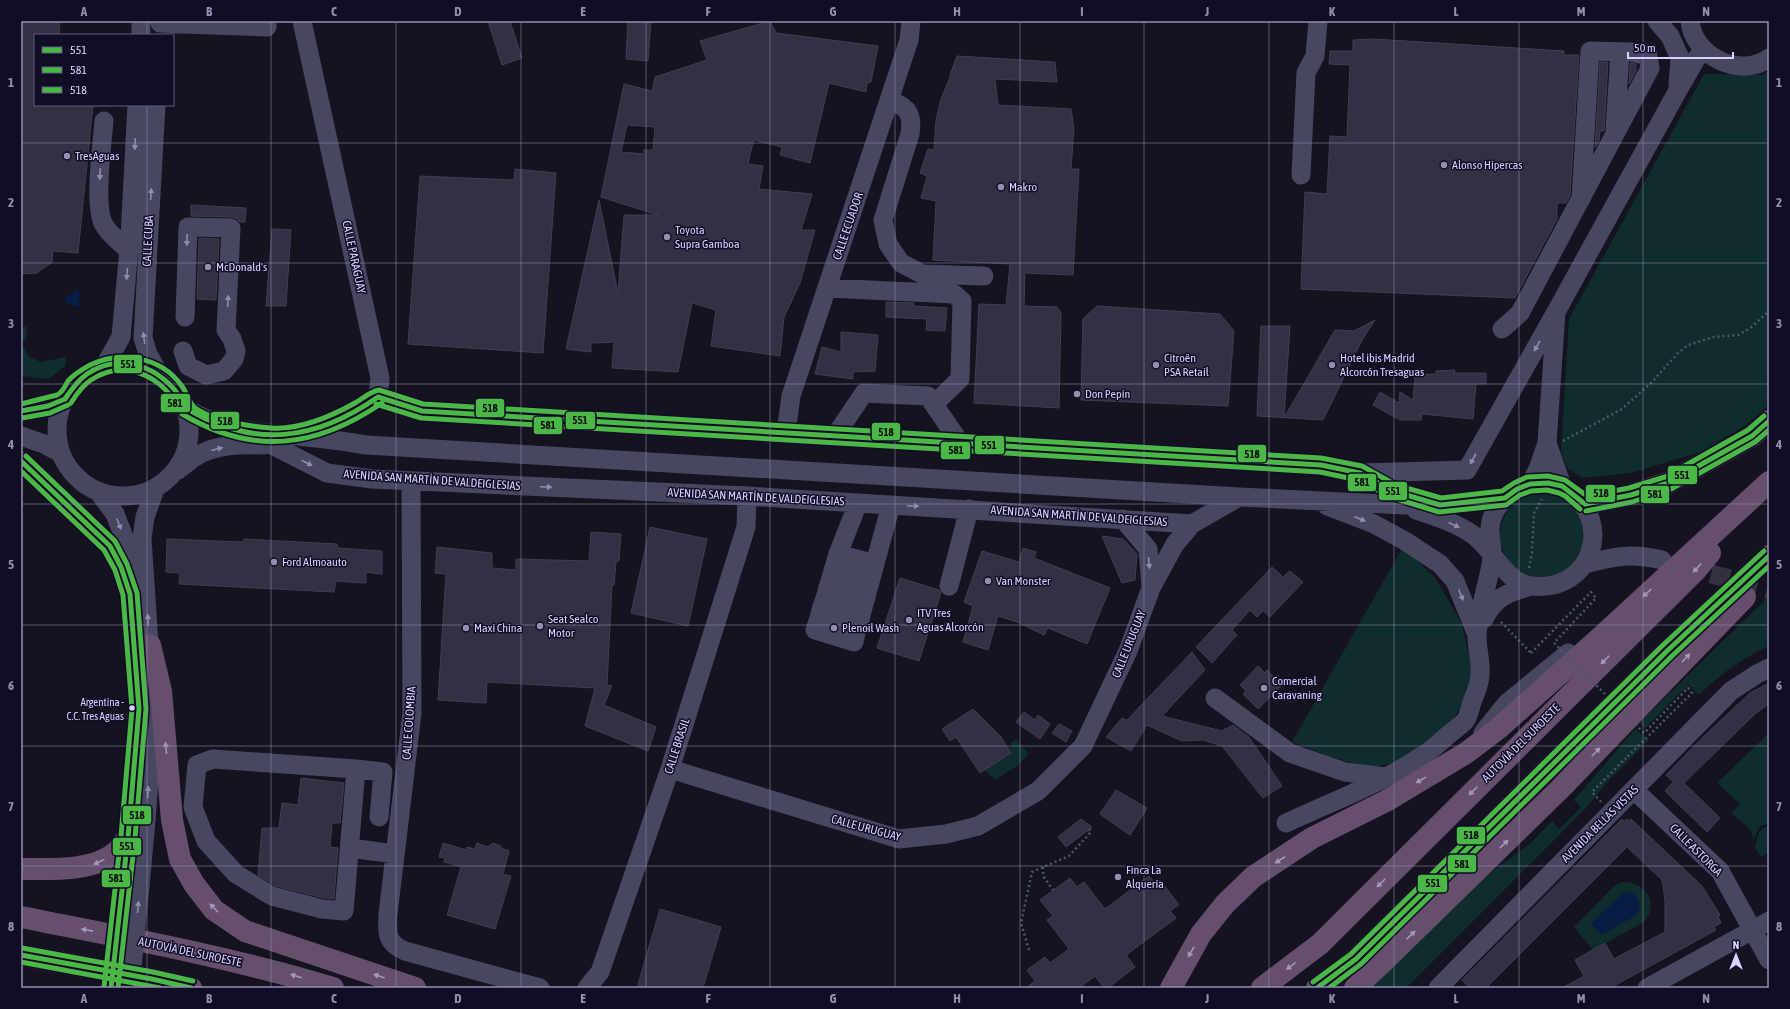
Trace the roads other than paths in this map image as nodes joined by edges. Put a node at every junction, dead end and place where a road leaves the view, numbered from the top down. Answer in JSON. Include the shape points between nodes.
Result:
{"nodes":[{"id":1,"x":267,"y":21,"type":"edge"},
{"id":2,"x":302,"y":21,"type":"edge"},
{"id":3,"x":911,"y":21,"type":"edge"},
{"id":4,"x":1318,"y":21,"type":"edge"},
{"id":5,"x":1657,"y":21,"type":"edge"},
{"id":6,"x":1671,"y":21,"type":"edge"},
{"id":7,"x":186,"y":23,"type":"edge"},
{"id":8,"x":1690,"y":23,"type":"edge"},
{"id":9,"x":155,"y":25,"type":"edge"},
{"id":10,"x":142,"y":34,"type":"edge"},
{"id":11,"x":1704,"y":50,"type":"junction"},
{"id":12,"x":1620,"y":52,"type":"junction"},
{"id":13,"x":1769,"y":58,"type":"edge"},
{"id":14,"x":1677,"y":92,"type":"junction"},
{"id":15,"x":889,"y":100,"type":"junction"},
{"id":16,"x":137,"y":106,"type":"edge"},
{"id":17,"x":156,"y":106,"type":"edge"},
{"id":18,"x":100,"y":115,"type":"edge"},
{"id":19,"x":1615,"y":135,"type":"junction"},
{"id":20,"x":1301,"y":175,"type":"dead end"},
{"id":21,"x":1581,"y":199,"type":"junction"},
{"id":22,"x":129,"y":251,"type":"junction"},
{"id":23,"x":984,"y":276,"type":"dead end"},
{"id":24,"x":827,"y":288,"type":"junction"},
{"id":25,"x":1556,"y":312,"type":"junction"},
{"id":26,"x":185,"y":317,"type":"dead end"},
{"id":27,"x":1502,"y":329,"type":"dead end"},
{"id":28,"x":183,"y":351,"type":"dead end"},
{"id":29,"x":104,"y":367,"type":"junction"},
{"id":30,"x":159,"y":374,"type":"junction"},
{"id":31,"x":378,"y":397,"type":"junction"},
{"id":32,"x":64,"y":399,"type":"junction"},
{"id":33,"x":934,"y":404,"type":"junction"},
{"id":34,"x":186,"y":408,"type":"junction"},
{"id":35,"x":21,"y":410,"type":"edge"},
{"id":36,"x":1769,"y":421,"type":"edge"},
{"id":37,"x":786,"y":432,"type":"junction"},
{"id":38,"x":288,"y":435,"type":"junction"},
{"id":39,"x":21,"y":436,"type":"edge"},
{"id":40,"x":835,"y":436,"type":"junction"},
{"id":41,"x":1547,"y":443,"type":"junction"},
{"id":42,"x":961,"y":444,"type":"junction"},
{"id":43,"x":272,"y":445,"type":"junction"},
{"id":44,"x":366,"y":445,"type":"junction"},
{"id":45,"x":61,"y":453,"type":"junction"},
{"id":46,"x":21,"y":461,"type":"edge"},
{"id":47,"x":1360,"y":473,"type":"junction"},
{"id":48,"x":172,"y":475,"type":"junction"},
{"id":49,"x":411,"y":481,"type":"junction"},
{"id":50,"x":1769,"y":482,"type":"edge"},
{"id":51,"x":1530,"y":484,"type":"junction"},
{"id":52,"x":1556,"y":485,"type":"junction"},
{"id":53,"x":1769,"y":486,"type":"edge"},
{"id":54,"x":155,"y":489,"type":"junction"},
{"id":55,"x":98,"y":491,"type":"junction"},
{"id":56,"x":747,"y":496,"type":"junction"},
{"id":57,"x":1239,"y":497,"type":"junction"},
{"id":58,"x":1505,"y":498,"type":"junction"},
{"id":59,"x":1311,"y":500,"type":"junction"},
{"id":60,"x":858,"y":502,"type":"junction"},
{"id":61,"x":1585,"y":504,"type":"junction"},
{"id":62,"x":891,"y":505,"type":"junction"},
{"id":63,"x":1405,"y":505,"type":"junction"},
{"id":64,"x":1440,"y":505,"type":"junction"},
{"id":65,"x":969,"y":509,"type":"junction"},
{"id":66,"x":1123,"y":519,"type":"junction"},
{"id":67,"x":1192,"y":524,"type":"junction"},
{"id":68,"x":1493,"y":554,"type":"junction"},
{"id":69,"x":1769,"y":556,"type":"edge"},
{"id":70,"x":1662,"y":560,"type":"tunnel mouth"},
{"id":71,"x":1585,"y":564,"type":"junction"},
{"id":72,"x":1769,"y":564,"type":"edge"},
{"id":73,"x":833,"y":570,"type":"junction"},
{"id":74,"x":1527,"y":584,"type":"junction"},
{"id":75,"x":948,"y":586,"type":"dead end"},
{"id":76,"x":1151,"y":588,"type":"junction"},
{"id":77,"x":130,"y":594,"type":"junction"},
{"id":78,"x":866,"y":597,"type":"junction"},
{"id":79,"x":821,"y":611,"type":"junction"},
{"id":80,"x":1477,"y":636,"type":"junction"},
{"id":81,"x":150,"y":645,"type":"junction"},
{"id":82,"x":1769,"y":668,"type":"edge"},
{"id":83,"x":1215,"y":698,"type":"dead end"},
{"id":84,"x":356,"y":769,"type":"junction"},
{"id":85,"x":670,"y":769,"type":"junction"},
{"id":86,"x":1386,"y":777,"type":"junction"},
{"id":87,"x":1634,"y":790,"type":"junction"},
{"id":88,"x":379,"y":817,"type":"dead end"},
{"id":89,"x":1286,"y":823,"type":"dead end"},
{"id":90,"x":128,"y":837,"type":"junction"},
{"id":91,"x":350,"y":848,"type":"junction"},
{"id":92,"x":395,"y":854,"type":"junction"},
{"id":93,"x":21,"y":869,"type":"edge"},
{"id":94,"x":131,"y":885,"type":"junction"},
{"id":95,"x":21,"y":917,"type":"edge"},
{"id":96,"x":1761,"y":926,"type":"edge"},
{"id":97,"x":21,"y":955,"type":"edge"},
{"id":98,"x":1769,"y":960,"type":"edge"},
{"id":99,"x":111,"y":988,"type":"edge"},
{"id":100,"x":130,"y":988,"type":"edge"},
{"id":101,"x":191,"y":988,"type":"edge"},
{"id":102,"x":333,"y":988,"type":"edge"},
{"id":103,"x":416,"y":988,"type":"edge"},
{"id":104,"x":540,"y":988,"type":"edge"},
{"id":105,"x":587,"y":988,"type":"edge"},
{"id":106,"x":1171,"y":988,"type":"edge"},
{"id":107,"x":1262,"y":988,"type":"edge"},
{"id":108,"x":1317,"y":988,"type":"edge"},
{"id":109,"x":1354,"y":988,"type":"edge"},
{"id":110,"x":1438,"y":988,"type":"edge"},
{"id":111,"x":1647,"y":988,"type":"edge"}],
"edges":[{"from":1,"to":7,"type":"street","via":[[267,27]]},
{"from":2,"to":31,"type":"street","name":"CALLE PARAGUAY","via":[[380,378]]},
{"from":3,"to":15,"type":"street","name":"CALLE ECUADOR","via":[[909,40]]},
{"from":4,"to":20,"type":"street","via":[[1315,56],[1306,73]]},
{"from":5,"to":14,"type":"street","via":[[1670,36],[1680,58]]},
{"from":6,"to":8,"type":"street"},
{"from":7,"to":9,"type":"street"},
{"from":8,"to":11,"type":"street","via":[[1696,39]]},
{"from":9,"to":10,"type":"street"},
{"from":11,"to":13,"type":"street","via":[[1718,60],[1734,65],[1751,65]]},
{"from":11,"to":14,"type":"street"},
{"from":12,"to":19,"type":"street"},
{"from":12,"to":19,"type":"street","via":[[1648,56],[1650,68]]},
{"from":12,"to":21,"type":"street","via":[[1590,51]]},
{"from":14,"to":25,"type":"street"},
{"from":15,"to":23,"type":"street","via":[[899,103],[912,120],[883,220],[888,244],[901,263],[922,274]]},
{"from":15,"to":24,"type":"street","name":"CALLE ECUADOR"},
{"from":16,"to":22,"type":"street","name":"CALLE CUBA","one_way":true},
{"from":30,"to":17,"type":"street","name":"CALLE CUBA","one_way":true,"via":[[143,338]]},
{"from":18,"to":22,"type":"street","one_way":true,"via":[[100,214],[104,224]]},
{"from":19,"to":21,"type":"street"},
{"from":21,"to":27,"type":"street","via":[[1520,314]]},
{"from":22,"to":29,"type":"street","name":"CALLE CUBA","one_way":true,"via":[[121,337]]},
{"from":24,"to":33,"type":"street","via":[[954,294],[962,301],[960,379]]},
{"from":24,"to":37,"type":"street","name":"CALLE ECUADOR","via":[[791,396]]},
{"from":25,"to":41,"type":"street"},
{"from":25,"to":47,"type":"street","one_way":true,"via":[[1467,470]]},
{"from":28,"to":26,"type":"street","one_way":true,"via":[[188,366],[206,375],[224,371],[236,351],[226,330],[231,228],[188,227]]},
{"from":29,"to":30,"type":"street","via":[[122,364],[141,366]]},
{"from":29,"to":32,"type":"street","via":[[74,385]]},
{"from":30,"to":34,"type":"street","via":[[175,389]]},
{"from":31,"to":37,"type":"street","via":[[422,411]]},
{"from":31,"to":38,"type":"street","via":[[356,412],[326,425]]},
{"from":32,"to":35,"type":"street","via":[[48,406]]},
{"from":32,"to":45,"type":"street","via":[[58,417],[57,435]]},
{"from":33,"to":40,"type":"street","via":[[928,396],[864,393]]},
{"from":33,"to":42,"type":"street"},
{"from":34,"to":38,"type":"street","name":"AVENIDA SAN MARTÍN DE VALDEIGLESIAS","via":[[202,418],[234,430]]},
{"from":34,"to":48,"type":"street","via":[[190,432],[185,455]]},
{"from":36,"to":61,"type":"highway","via":[[1752,436],[1668,483],[1631,495]]},
{"from":37,"to":40,"type":"street"},
{"from":38,"to":44,"type":"street","name":"AVENIDA SAN MARTÍN DE VALDEIGLESIAS"},
{"from":39,"to":45,"type":"street"},
{"from":40,"to":42,"type":"street"},
{"from":41,"to":51,"type":"street","via":[[1538,470]]},
{"from":41,"to":52,"type":"street"},
{"from":42,"to":47,"type":"street","via":[[1299,464]]},
{"from":43,"to":44,"type":"street","name":"AVENIDA SAN MARTÍN DE VALDEIGLESIAS","via":[[336,448]]},
{"from":48,"to":43,"type":"street","name":"AVENIDA SAN MARTÍN DE VALDEIGLESIAS","one_way":true,"via":[[196,456],[216,448],[242,444]]},
{"from":43,"to":49,"type":"street","name":"AVENIDA SAN MARTÍN DE VALDEIGLESIAS","one_way":true,"via":[[327,473]]},
{"from":44,"to":57,"type":"street","name":"AVENIDA SAN MARTÍN DE VALDEIGLESIAS"},
{"from":45,"to":55,"type":"street","via":[[76,476]]},
{"from":46,"to":77,"type":"street","via":[[110,546]]},
{"from":47,"to":64,"type":"street","via":[[1393,491]]},
{"from":48,"to":54,"type":"street"},
{"from":49,"to":56,"type":"street","name":"AVENIDA SAN MARTÍN DE VALDEIGLESIAS","one_way":true},
{"from":49,"to":92,"type":"street","name":"CALLE COLOMBIA","via":[[412,712]]},
{"from":50,"to":106,"type":"highway","one_way":true,"via":[[1499,728],[1466,753],[1386,800],[1312,838],[1253,877],[1225,904],[1201,934]]},
{"from":51,"to":52,"type":"street"},
{"from":51,"to":58,"type":"street"},
{"from":52,"to":61,"type":"street","via":[[1569,490]]},
{"from":53,"to":107,"type":"highway","name":"AUTOVÍA DEL SUROESTE","one_way":true,"via":[[1696,570],[1320,944]]},
{"from":54,"to":55,"type":"street","via":[[130,496],[115,496]]},
{"from":81,"to":54,"type":"street","one_way":true,"via":[[142,538],[145,517]]},
{"from":55,"to":77,"type":"street","one_way":true,"via":[[115,514],[126,540]]},
{"from":56,"to":60,"type":"street","name":"AVENIDA SAN MARTÍN DE VALDEIGLESIAS"},
{"from":56,"to":85,"type":"street","name":"CALLE BRASIL","via":[[746,527]]},
{"from":57,"to":59,"type":"street","name":"AVENIDA SAN MARTÍN DE VALDEIGLESIAS"},
{"from":57,"to":67,"type":"street"},
{"from":58,"to":64,"type":"street"},
{"from":58,"to":68,"type":"street","via":[[1495,512],[1490,528]]},
{"from":59,"to":63,"type":"street","name":"AVENIDA SAN MARTÍN DE VALDEIGLESIAS"},
{"from":59,"to":80,"type":"street","one_way":true,"via":[[1374,524],[1440,564],[1455,581]]},
{"from":60,"to":62,"type":"street","name":"AVENIDA SAN MARTÍN DE VALDEIGLESIAS"},
{"from":60,"to":73,"type":"street"},
{"from":61,"to":71,"type":"street","via":[[1593,524],[1593,544]]},
{"from":62,"to":65,"type":"street","name":"AVENIDA SAN MARTÍN DE VALDEIGLESIAS","one_way":true},
{"from":62,"to":78,"type":"street"},
{"from":63,"to":64,"type":"street","name":"AVENIDA SAN MARTÍN DE VALDEIGLESIAS"},
{"from":63,"to":68,"type":"street","one_way":true,"via":[[1476,537]]},
{"from":65,"to":66,"type":"street","name":"AVENIDA SAN MARTÍN DE VALDEIGLESIAS"},
{"from":65,"to":75,"type":"street"},
{"from":66,"to":67,"type":"street","name":"AVENIDA SAN MARTÍN DE VALDEIGLESIAS"},
{"from":66,"to":76,"type":"street","name":"CALLE URUGUAY","one_way":true,"via":[[1148,549]]},
{"from":67,"to":76,"type":"street","name":"CALLE URUGUAY","via":[[1175,544]]},
{"from":68,"to":74,"type":"street","via":[[1502,568],[1515,580]]},
{"from":68,"to":80,"type":"street"},
{"from":69,"to":108,"type":"highway","via":[[1667,651],[1356,959]]},
{"from":70,"to":71,"type":"street","via":[[1620,555]]},
{"from":71,"to":74,"type":"street","via":[[1571,578],[1552,586]]},
{"from":109,"to":72,"type":"highway","one_way":true,"via":[[1384,962],[1561,788],[1764,578]]},
{"from":73,"to":78,"type":"street"},
{"from":73,"to":78,"type":"street"},
{"from":73,"to":79,"type":"street"},
{"from":74,"to":80,"type":"street","via":[[1498,599],[1488,609]]},
{"from":76,"to":85,"type":"street","name":"CALLE URUGUAY","via":[[1128,651],[1083,746],[1038,791],[978,826],[946,834],[899,839]]},
{"from":77,"to":90,"type":"street","via":[[139,709]]},
{"from":78,"to":79,"type":"street"},
{"from":78,"to":79,"type":"street","via":[[854,642],[815,630]]},
{"from":80,"to":86,"type":"street","via":[[1480,676],[1467,720],[1423,756]]},
{"from":94,"to":81,"type":"street","one_way":true,"via":[[148,800],[152,708]]},
{"from":103,"to":81,"type":"highway","one_way":true,"via":[[245,931],[214,910],[194,884],[180,859],[172,820],[161,691]]},
{"from":82,"to":87,"type":"street","name":"AVENIDA BELLAS VISTAS","via":[[1732,691]]},
{"from":83,"to":86,"type":"street","via":[[1290,753],[1345,772]]},
{"from":84,"to":88,"type":"street","via":[[383,772]]},
{"from":84,"to":91,"type":"street"},
{"from":84,"to":91,"type":"street","via":[[213,759],[197,765],[196,778],[194,807],[206,841],[236,874],[272,896],[322,909],[344,911]]},
{"from":85,"to":105,"type":"street","name":"CALLE BRASIL","via":[[600,972]]},
{"from":86,"to":89,"type":"street"},
{"from":87,"to":96,"type":"street","name":"CALLE ASTORGA","via":[[1720,871]]},
{"from":87,"to":110,"type":"street","name":"AVENIDA BELLAS VISTAS"},
{"from":90,"to":93,"type":"highway","one_way":true,"via":[[116,852],[96,864],[55,870]]},
{"from":90,"to":94,"type":"street"},
{"from":91,"to":92,"type":"street"},
{"from":92,"to":104,"type":"street","name":"CALLE COLOMBIA","via":[[387,928],[389,939],[395,947]]},
{"from":94,"to":99,"type":"street","bridge":true},
{"from":100,"to":94,"type":"street","one_way":true,"bridge":true},
{"from":102,"to":95,"type":"highway","name":"AUTOVÍA DEL SUROESTE","one_way":true,"via":[[286,973]]},
{"from":96,"to":98,"type":"street","name":"CALLE ASTORGA"},
{"from":96,"to":111,"type":"street"},
{"from":97,"to":101,"type":"highway"}]}
